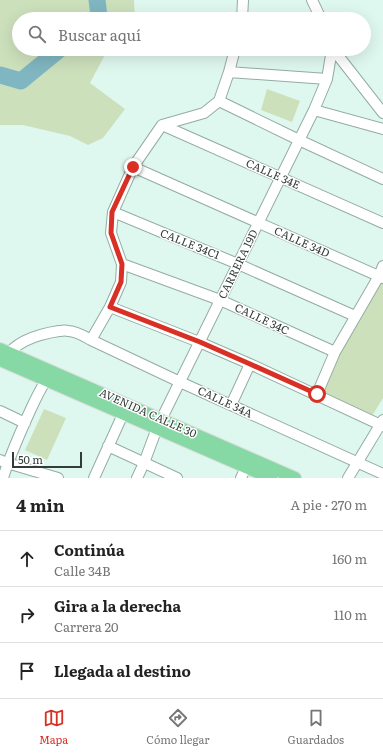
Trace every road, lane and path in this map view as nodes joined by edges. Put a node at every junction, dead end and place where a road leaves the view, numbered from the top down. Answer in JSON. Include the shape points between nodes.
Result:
{"nodes":[{"id":1,"x":243,"y":0,"type":"edge"},
{"id":2,"x":312,"y":0,"type":"edge"},
{"id":3,"x":242,"y":12,"type":"edge"},
{"id":4,"x":318,"y":12,"type":"edge"},
{"id":5,"x":233,"y":56,"type":"edge"},
{"id":6,"x":332,"y":56,"type":"edge"},
{"id":7,"x":338,"y":56,"type":"edge"},
{"id":8,"x":229,"y":72,"type":"junction"},
{"id":9,"x":327,"y":79,"type":"junction"},
{"id":10,"x":219,"y":101,"type":"junction"},
{"id":11,"x":314,"y":110,"type":"junction"},
{"id":12,"x":383,"y":113,"type":"edge"},
{"id":13,"x":162,"y":125,"type":"junction"},
{"id":14,"x":383,"y":129,"type":"edge"},
{"id":15,"x":299,"y":140,"type":"junction"},
{"id":16,"x":133,"y":167,"type":"junction"},
{"id":17,"x":281,"y":177,"type":"junction"},
{"id":18,"x":383,"y":179,"type":"edge"},
{"id":19,"x":112,"y":212,"type":"junction"},
{"id":20,"x":258,"y":223,"type":"junction"},
{"id":21,"x":383,"y":223,"type":"edge"},
{"id":22,"x":122,"y":264,"type":"junction"},
{"id":23,"x":238,"y":264,"type":"junction"},
{"id":24,"x":383,"y":266,"type":"edge"},
{"id":25,"x":381,"y":277,"type":"edge"},
{"id":26,"x":220,"y":300,"type":"junction"},
{"id":27,"x":110,"y":307,"type":"junction"},
{"id":28,"x":355,"y":316,"type":"junction"},
{"id":29,"x":91,"y":340,"type":"junction"},
{"id":30,"x":200,"y":342,"type":"junction"},
{"id":31,"x":334,"y":352,"type":"junction"},
{"id":32,"x":3,"y":356,"type":"edge"},
{"id":33,"x":250,"y":364,"type":"junction"},
{"id":34,"x":46,"y":380,"type":"junction"},
{"id":35,"x":180,"y":382,"type":"junction"},
{"id":36,"x":317,"y":394,"type":"junction"},
{"id":37,"x":231,"y":405,"type":"junction"},
{"id":38,"x":0,"y":411,"type":"edge"},
{"id":39,"x":123,"y":414,"type":"junction"},
{"id":40,"x":25,"y":423,"type":"junction"},
{"id":41,"x":382,"y":423,"type":"edge"},
{"id":42,"x":160,"y":424,"type":"junction"},
{"id":43,"x":108,"y":446,"type":"junction"},
{"id":44,"x":4,"y":462,"type":"edge"},
{"id":45,"x":144,"y":463,"type":"junction"},
{"id":46,"x":357,"y":463,"type":"junction"},
{"id":47,"x":244,"y":473,"type":"edge"},
{"id":48,"x":383,"y":474,"type":"edge"},
{"id":49,"x":3,"y":478,"type":"edge"},
{"id":50,"x":58,"y":478,"type":"edge"},
{"id":51,"x":94,"y":478,"type":"edge"},
{"id":52,"x":137,"y":478,"type":"edge"},
{"id":53,"x":178,"y":478,"type":"edge"},
{"id":54,"x":271,"y":478,"type":"edge"},
{"id":55,"x":295,"y":478,"type":"edge"},
{"id":56,"x":348,"y":478,"type":"edge"}],
"edges":[{"from":1,"to":3,"type":"street"},
{"from":2,"to":4,"type":"street"},
{"from":5,"to":8,"type":"street"},
{"from":6,"to":9,"type":"street","name":"CARRERA 19D"},
{"from":7,"to":12,"type":"street"},
{"from":8,"to":9,"type":"street"},
{"from":8,"to":10,"type":"street"},
{"from":9,"to":11,"type":"street","name":"CARRERA 19D"},
{"from":10,"to":13,"type":"street","via":[[204,113]]},
{"from":10,"to":15,"type":"street"},
{"from":11,"to":14,"type":"street"},
{"from":11,"to":15,"type":"street","name":"CARRERA 19D"},
{"from":13,"to":16,"type":"street"},
{"from":13,"to":17,"type":"street","name":"CALLE 34E"},
{"from":15,"to":17,"type":"street","name":"CARRERA 19D"},
{"from":15,"to":18,"type":"street"},
{"from":16,"to":19,"type":"street"},
{"from":16,"to":20,"type":"street","name":"CALLE 34D"},
{"from":17,"to":20,"type":"street","name":"CARRERA 19D"},
{"from":17,"to":21,"type":"street","name":"CALLE 34E"},
{"from":19,"to":22,"type":"street","via":[[111,233]]},
{"from":19,"to":23,"type":"street","name":"CALLE 34C1"},
{"from":20,"to":23,"type":"street","name":"CARRERA 19D"},
{"from":20,"to":25,"type":"street","name":"CALLE 34D"},
{"from":22,"to":26,"type":"street","name":"CALLE 34C"},
{"from":22,"to":27,"type":"street","via":[[121,282]]},
{"from":23,"to":26,"type":"street","name":"CARRERA 19D"},
{"from":23,"to":28,"type":"street","name":"CALLE 34C1"},
{"from":24,"to":25,"type":"street"},
{"from":25,"to":28,"type":"street"},
{"from":26,"to":30,"type":"street","name":"CARRERA 19D"},
{"from":26,"to":31,"type":"street","name":"CALLE 34C"},
{"from":27,"to":29,"type":"street"},
{"from":27,"to":30,"type":"street"},
{"from":28,"to":31,"type":"street"},
{"from":29,"to":32,"type":"street","name":"CALLE 34A","via":[[68,330],[40,335],[27,340]]},
{"from":29,"to":35,"type":"street","name":"CALLE 34A"},
{"from":30,"to":33,"type":"street"},
{"from":30,"to":35,"type":"street","name":"CARRERA 19D"},
{"from":31,"to":36,"type":"street"},
{"from":32,"to":34,"type":"main road","name":"AVENIDA CALLE 30"},
{"from":32,"to":42,"type":"main road","name":"AVENIDA CALLE 30"},
{"from":33,"to":36,"type":"street"},
{"from":33,"to":37,"type":"street"},
{"from":34,"to":39,"type":"main road","name":"AVENIDA CALLE 30"},
{"from":34,"to":40,"type":"street"},
{"from":35,"to":37,"type":"street","name":"CALLE 34A"},
{"from":35,"to":42,"type":"street","name":"CARRERA 19D"},
{"from":36,"to":41,"type":"street"},
{"from":37,"to":46,"type":"street","name":"CALLE 34A"},
{"from":38,"to":40,"type":"street"},
{"from":39,"to":42,"type":"main road","name":"AVENIDA CALLE 30"},
{"from":39,"to":43,"type":"street"},
{"from":40,"to":44,"type":"street"},
{"from":41,"to":46,"type":"street"},
{"from":42,"to":45,"type":"street","name":"CARRERA 19D"},
{"from":42,"to":47,"type":"main road","name":"AVENIDA CALLE 30"},
{"from":42,"to":55,"type":"main road","name":"AVENIDA CALLE 30"},
{"from":43,"to":45,"type":"street"},
{"from":43,"to":51,"type":"street"},
{"from":44,"to":49,"type":"street"},
{"from":44,"to":50,"type":"street"},
{"from":45,"to":52,"type":"street","name":"CARRERA 19D"},
{"from":45,"to":53,"type":"street"},
{"from":46,"to":48,"type":"street","name":"CALLE 34A"},
{"from":46,"to":56,"type":"street"},
{"from":47,"to":54,"type":"main road","name":"AVENIDA CALLE 30"}]}
